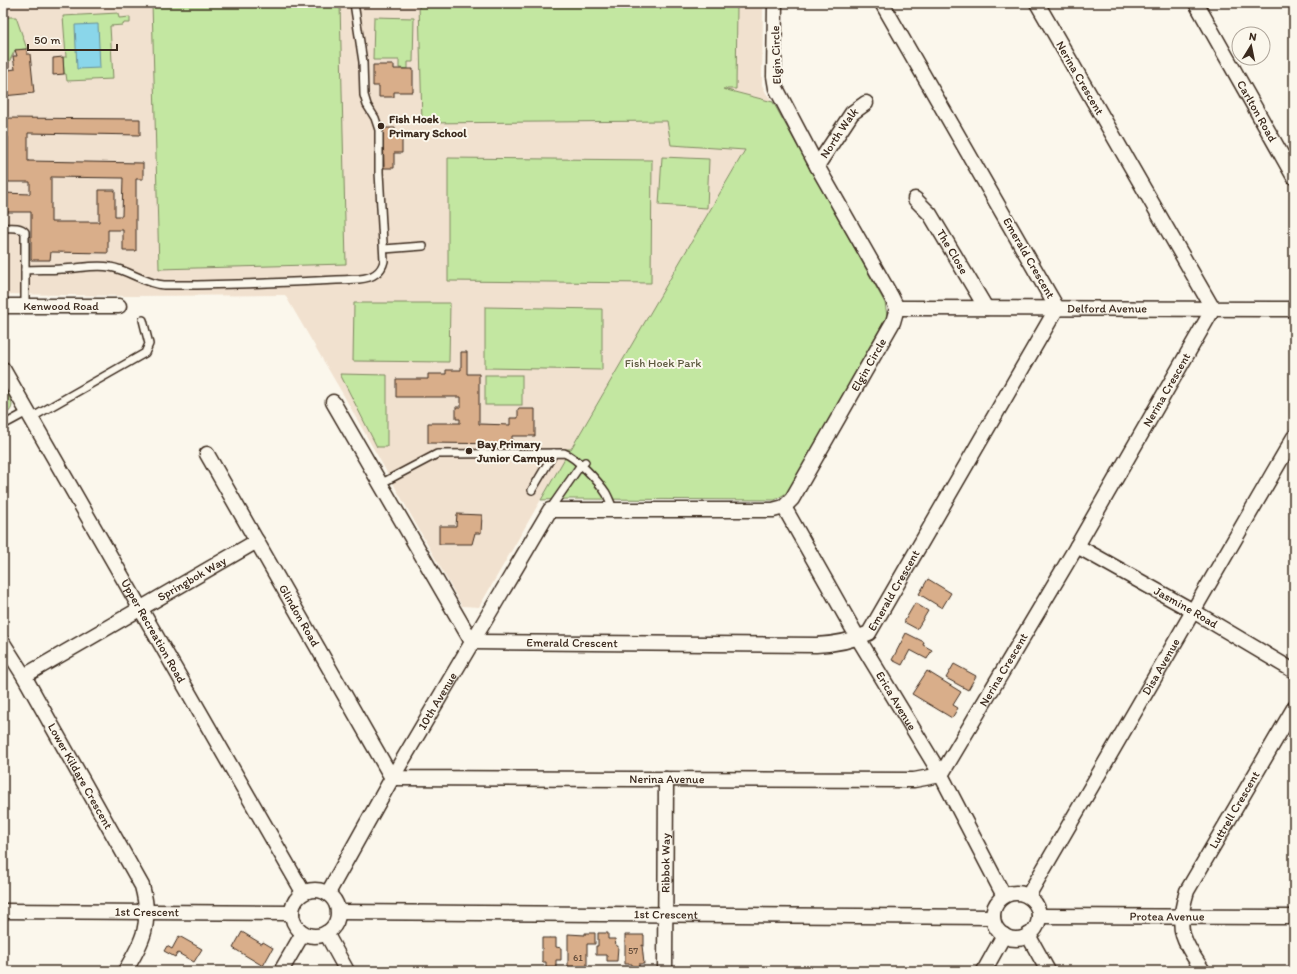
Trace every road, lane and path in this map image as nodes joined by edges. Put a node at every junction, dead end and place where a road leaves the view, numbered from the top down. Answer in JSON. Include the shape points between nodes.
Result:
{"nodes":[{"id":1,"x":354,"y":3,"type":"edge"},
{"id":2,"x":775,"y":3,"type":"edge"},
{"id":3,"x":882,"y":3,"type":"edge"},
{"id":4,"x":1037,"y":3,"type":"edge"},
{"id":5,"x":1196,"y":3,"type":"edge"},
{"id":6,"x":866,"y":103,"type":"dead end"},
{"id":7,"x":817,"y":166,"type":"junction"},
{"id":8,"x":1294,"y":176,"type":"edge"},
{"id":9,"x":915,"y":199,"type":"dead end"},
{"id":10,"x":3,"y":228,"type":"edge"},
{"id":11,"x":423,"y":246,"type":"dead end"},
{"id":12,"x":384,"y":249,"type":"junction"},
{"id":13,"x":25,"y":270,"type":"junction"},
{"id":14,"x":3,"y":306,"type":"edge"},
{"id":15,"x":25,"y":306,"type":"junction"},
{"id":16,"x":119,"y":306,"type":"dead end"},
{"id":17,"x":897,"y":308,"type":"junction"},
{"id":18,"x":986,"y":308,"type":"junction"},
{"id":19,"x":1057,"y":308,"type":"junction"},
{"id":20,"x":1213,"y":309,"type":"junction"},
{"id":21,"x":1294,"y":309,"type":"edge"},
{"id":22,"x":143,"y":320,"type":"dead end"},
{"id":23,"x":3,"y":369,"type":"edge"},
{"id":24,"x":333,"y":402,"type":"dead end"},
{"id":25,"x":29,"y":415,"type":"junction"},
{"id":26,"x":3,"y":425,"type":"edge"},
{"id":27,"x":1294,"y":437,"type":"edge"},
{"id":28,"x":554,"y":453,"type":"junction"},
{"id":29,"x":207,"y":454,"type":"dead end"},
{"id":30,"x":583,"y":464,"type":"junction"},
{"id":31,"x":380,"y":484,"type":"junction"},
{"id":32,"x":532,"y":490,"type":"dead end"},
{"id":33,"x":784,"y":507,"type":"junction"},
{"id":34,"x":550,"y":510,"type":"junction"},
{"id":35,"x":614,"y":510,"type":"junction"},
{"id":36,"x":257,"y":541,"type":"junction"},
{"id":37,"x":1077,"y":546,"type":"junction"},
{"id":38,"x":140,"y":608,"type":"junction"},
{"id":39,"x":1193,"y":611,"type":"junction"},
{"id":40,"x":858,"y":638,"type":"junction"},
{"id":41,"x":472,"y":642,"type":"junction"},
{"id":42,"x":3,"y":643,"type":"edge"},
{"id":43,"x":1294,"y":671,"type":"edge"},
{"id":44,"x":24,"y":676,"type":"junction"},
{"id":45,"x":1294,"y":708,"type":"edge"},
{"id":46,"x":941,"y":775,"type":"junction"},
{"id":47,"x":392,"y":778,"type":"junction"},
{"id":48,"x":666,"y":779,"type":"junction"},
{"id":49,"x":303,"y":892,"type":"junction"},
{"id":50,"x":328,"y":893,"type":"junction"},
{"id":51,"x":1004,"y":896,"type":"junction"},
{"id":52,"x":1028,"y":896,"type":"junction"},
{"id":53,"x":3,"y":911,"type":"edge"},
{"id":54,"x":339,"y":912,"type":"junction"},
{"id":55,"x":147,"y":913,"type":"junction"},
{"id":56,"x":292,"y":913,"type":"junction"},
{"id":57,"x":665,"y":915,"type":"junction"},
{"id":58,"x":1039,"y":916,"type":"junction"},
{"id":59,"x":1183,"y":916,"type":"junction"},
{"id":60,"x":993,"y":917,"type":"junction"},
{"id":61,"x":1294,"y":917,"type":"edge"},
{"id":62,"x":303,"y":933,"type":"junction"},
{"id":63,"x":326,"y":933,"type":"junction"},
{"id":64,"x":1004,"y":935,"type":"junction"},
{"id":65,"x":1028,"y":935,"type":"junction"},
{"id":66,"x":125,"y":971,"type":"edge"},
{"id":67,"x":281,"y":971,"type":"edge"},
{"id":68,"x":347,"y":971,"type":"edge"},
{"id":69,"x":665,"y":971,"type":"edge"},
{"id":70,"x":984,"y":971,"type":"edge"},
{"id":71,"x":1048,"y":971,"type":"edge"},
{"id":72,"x":1203,"y":971,"type":"edge"}],
"edges":[{"from":1,"to":12,"type":"lane","via":[[363,62],[364,95],[379,130]]},
{"from":2,"to":7,"type":"street","name":"Elgin Circle","via":[[774,82]]},
{"from":3,"to":19,"type":"street","name":"Emerald Crescent"},
{"from":4,"to":20,"type":"street","name":"Nerina Crescent"},
{"from":5,"to":8,"type":"street","name":"Carlton Road"},
{"from":6,"to":7,"type":"street","name":"North Walk","via":[[852,113]]},
{"from":7,"to":17,"type":"street","name":"Elgin Circle"},
{"from":9,"to":18,"type":"street","name":"The Close","via":[[930,214]]},
{"from":10,"to":13,"type":"lane","via":[[18,228],[24,231]]},
{"from":11,"to":12,"type":"lane"},
{"from":12,"to":13,"type":"lane","via":[[384,261],[379,272],[370,278],[359,280],[162,285],[109,267]]},
{"from":13,"to":15,"type":"lane"},
{"from":14,"to":15,"type":"street","name":"Kenwood Road"},
{"from":15,"to":16,"type":"street","name":"Kenwood Road"},
{"from":17,"to":18,"type":"street","name":"Delford Avenue"},
{"from":17,"to":33,"type":"street","name":"Elgin Circle","via":[[892,322],[796,492]]},
{"from":18,"to":19,"type":"street","name":"Delford Avenue"},
{"from":19,"to":20,"type":"street","name":"Delford Avenue"},
{"from":19,"to":40,"type":"street","name":"Emerald Crescent","via":[[869,633]]},
{"from":20,"to":21,"type":"street","name":"Delford Avenue"},
{"from":20,"to":37,"type":"street","name":"Nerina Crescent"},
{"from":22,"to":25,"type":"lane","via":[[149,344],[145,353]]},
{"from":23,"to":25,"type":"street","name":"Upper Recreation Road"},
{"from":24,"to":31,"type":"street"},
{"from":25,"to":26,"type":"lane"},
{"from":25,"to":38,"type":"street","name":"Upper Recreation Road"},
{"from":27,"to":39,"type":"street","name":"Disa Avenue"},
{"from":28,"to":30,"type":"lane","via":[[570,455]]},
{"from":28,"to":31,"type":"lane","via":[[437,454]]},
{"from":28,"to":32,"type":"lane"},
{"from":29,"to":36,"type":"street","name":"Glindon Road"},
{"from":30,"to":34,"type":"lane"},
{"from":30,"to":35,"type":"lane","via":[[606,493]]},
{"from":31,"to":41,"type":"street"},
{"from":33,"to":35,"type":"street","via":[[773,510]]},
{"from":33,"to":40,"type":"street","name":"Erica Avenue"},
{"from":34,"to":35,"type":"street"},
{"from":34,"to":41,"type":"street","name":"10th Avenue"},
{"from":36,"to":38,"type":"street","name":"Springbok Way"},
{"from":36,"to":47,"type":"street","name":"Glindon Road"},
{"from":37,"to":39,"type":"street","name":"Jasmine Road"},
{"from":37,"to":46,"type":"street","name":"Nerina Crescent"},
{"from":38,"to":44,"type":"street","name":"Springbok Way"},
{"from":38,"to":49,"type":"street","name":"Upper Recreation Road"},
{"from":39,"to":43,"type":"street","name":"Jasmine Road"},
{"from":39,"to":52,"type":"street","name":"Disa Avenue"},
{"from":40,"to":41,"type":"street","name":"Emerald Crescent","via":[[816,645]]},
{"from":40,"to":46,"type":"street","name":"Erica Avenue"},
{"from":41,"to":47,"type":"street","name":"10th Avenue"},
{"from":42,"to":44,"type":"street","name":"Lower Kildare Crescent"},
{"from":44,"to":55,"type":"street","name":"Lower Kildare Crescent","via":[[138,876]]},
{"from":45,"to":59,"type":"street","name":"Luttrell Crescent","via":[[1190,887]]},
{"from":46,"to":48,"type":"street","name":"Nerina Avenue","via":[[914,780]]},
{"from":46,"to":51,"type":"street","name":"Erica Avenue"},
{"from":47,"to":48,"type":"street","name":"Nerina Avenue"},
{"from":47,"to":50,"type":"street","name":"10th Avenue"},
{"from":48,"to":57,"type":"street","name":"Ribbok Way"},
{"from":49,"to":50,"type":"street","via":[[316,889]]},
{"from":49,"to":56,"type":"street","via":[[296,899]]},
{"from":50,"to":54,"type":"street"},
{"from":51,"to":52,"type":"street","via":[[1016,893]]},
{"from":51,"to":60,"type":"street","via":[[996,905]]},
{"from":52,"to":58,"type":"street","via":[[1036,905]]},
{"from":53,"to":55,"type":"street","name":"1st Crescent"},
{"from":54,"to":57,"type":"street","name":"1st Crescent"},
{"from":54,"to":63,"type":"street","via":[[335,925]]},
{"from":55,"to":56,"type":"street","name":"1st Crescent"},
{"from":55,"to":66,"type":"street","name":"Lower Kildare Crescent","via":[[143,938]]},
{"from":56,"to":62,"type":"street","via":[[293,921]]},
{"from":57,"to":60,"type":"street","name":"1st Crescent"},
{"from":57,"to":69,"type":"street","name":"Ribbok Way"},
{"from":58,"to":59,"type":"street","name":"Protea Avenue"},
{"from":58,"to":65,"type":"street","via":[[1038,924]]},
{"from":59,"to":61,"type":"street","name":"Protea Avenue"},
{"from":59,"to":72,"type":"street","name":"Luttrell Crescent","via":[[1183,935]]},
{"from":60,"to":64,"type":"street","via":[[996,927]]},
{"from":62,"to":63,"type":"street","via":[[315,936]]},
{"from":62,"to":67,"type":"street"},
{"from":63,"to":68,"type":"street"},
{"from":64,"to":65,"type":"street","via":[[1016,939]]},
{"from":64,"to":70,"type":"street"},
{"from":65,"to":71,"type":"street"}]}
